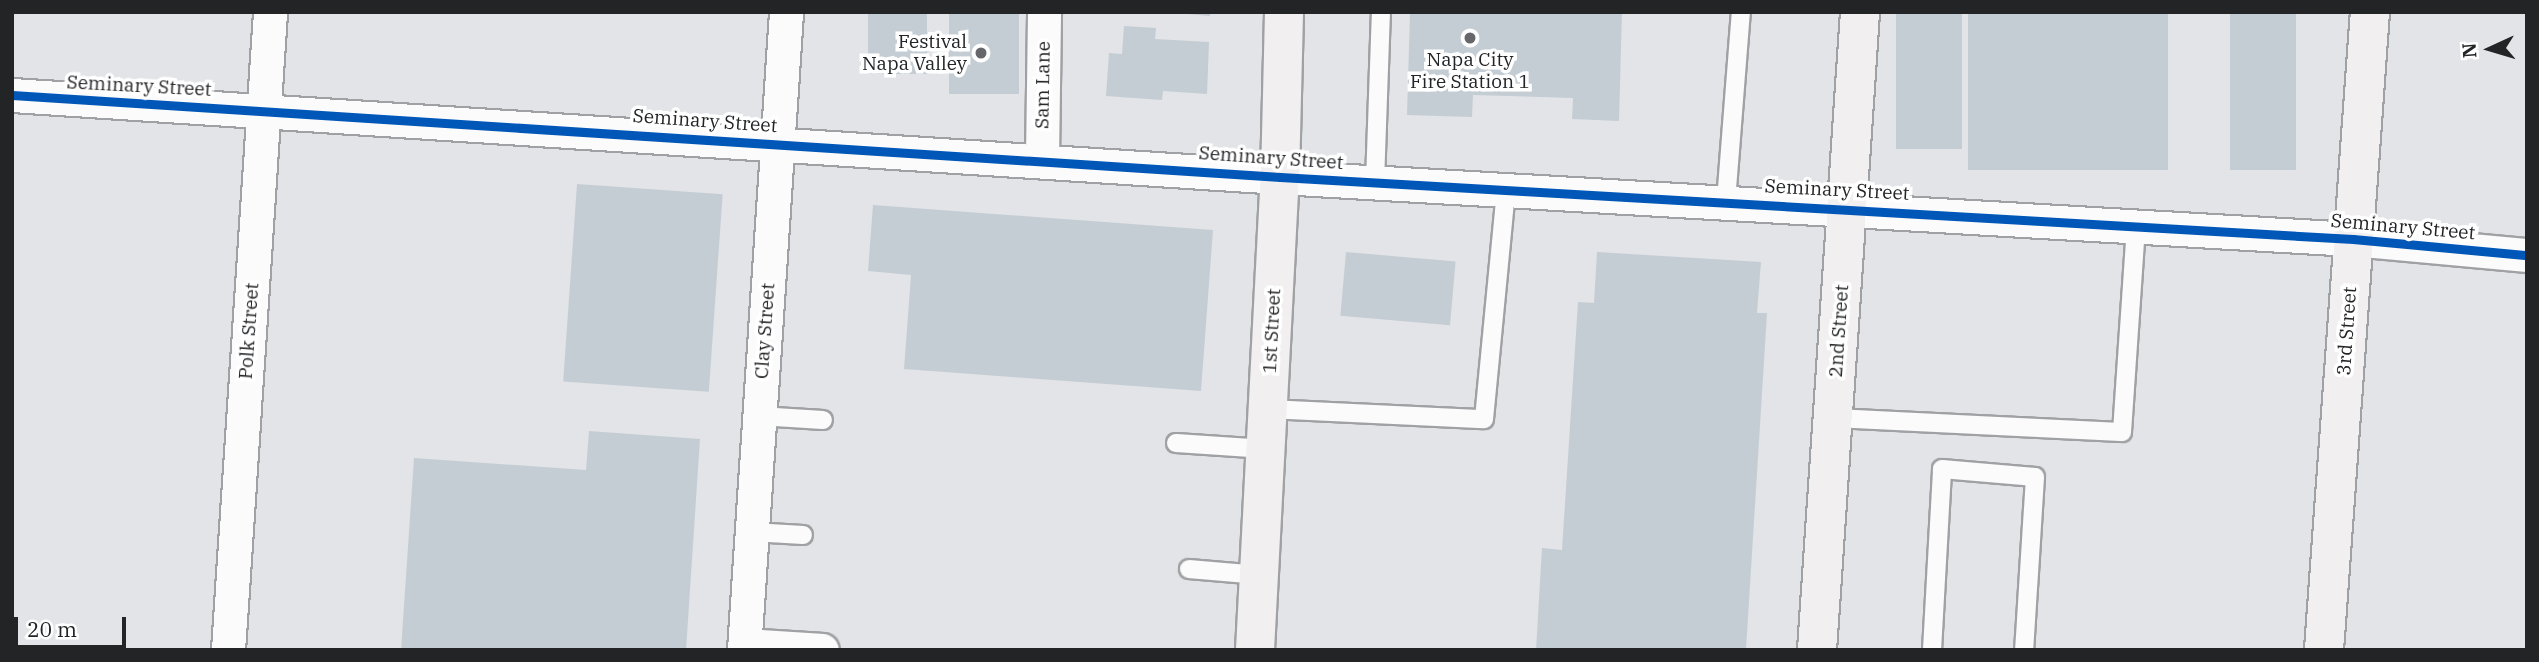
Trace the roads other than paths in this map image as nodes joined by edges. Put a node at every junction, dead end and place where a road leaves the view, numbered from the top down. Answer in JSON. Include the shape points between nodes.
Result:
{"nodes":[{"id":1,"x":270,"y":12,"type":"edge"},
{"id":2,"x":786,"y":12,"type":"edge"},
{"id":3,"x":1044,"y":12,"type":"edge"},
{"id":4,"x":1284,"y":12,"type":"edge"},
{"id":5,"x":1381,"y":12,"type":"edge"},
{"id":6,"x":1741,"y":12,"type":"edge"},
{"id":7,"x":1860,"y":12,"type":"edge"},
{"id":8,"x":2370,"y":12,"type":"edge"},
{"id":9,"x":12,"y":96,"type":"edge"},
{"id":10,"x":264,"y":111,"type":"junction"},
{"id":11,"x":777,"y":143,"type":"junction"},
{"id":12,"x":1042,"y":158,"type":"junction"},
{"id":13,"x":1280,"y":177,"type":"junction"},
{"id":14,"x":1375,"y":182,"type":"junction"},
{"id":15,"x":1506,"y":189,"type":"junction"},
{"id":16,"x":1726,"y":201,"type":"junction"},
{"id":17,"x":1847,"y":208,"type":"junction"},
{"id":18,"x":2136,"y":226,"type":"junction"},
{"id":19,"x":2353,"y":239,"type":"junction"},
{"id":20,"x":2527,"y":255,"type":"edge"},
{"id":21,"x":1268,"y":409,"type":"junction"},
{"id":22,"x":759,"y":416,"type":"junction"},
{"id":23,"x":1833,"y":418,"type":"junction"},
{"id":24,"x":823,"y":420,"type":"dead end"},
{"id":25,"x":1176,"y":443,"type":"dead end"},
{"id":26,"x":1266,"y":449,"type":"junction"},
{"id":27,"x":752,"y":532,"type":"junction"},
{"id":28,"x":803,"y":535,"type":"dead end"},
{"id":29,"x":1189,"y":569,"type":"dead end"},
{"id":30,"x":1259,"y":575,"type":"junction"},
{"id":31,"x":745,"y":648,"type":"edge"},
{"id":32,"x":228,"y":650,"type":"edge"},
{"id":33,"x":822,"y":650,"type":"edge"},
{"id":34,"x":1255,"y":650,"type":"edge"},
{"id":35,"x":1817,"y":650,"type":"edge"},
{"id":36,"x":1932,"y":650,"type":"edge"},
{"id":37,"x":2024,"y":650,"type":"edge"},
{"id":38,"x":2324,"y":650,"type":"edge"}],
"edges":[{"from":1,"to":10,"type":"street","name":"Polk Street"},
{"from":2,"to":11,"type":"street","name":"Clay Street"},
{"from":3,"to":12,"type":"street","name":"Sam Lane"},
{"from":4,"to":13,"type":"street","name":"1st Street"},
{"from":5,"to":14,"type":"lane"},
{"from":6,"to":16,"type":"lane"},
{"from":7,"to":17,"type":"street","name":"2nd Street"},
{"from":8,"to":19,"type":"street","name":"3rd Street"},
{"from":9,"to":10,"type":"street","name":"Seminary Street"},
{"from":10,"to":11,"type":"street","name":"Seminary Street"},
{"from":10,"to":32,"type":"street","name":"Polk Street"},
{"from":11,"to":12,"type":"street","name":"Seminary Street"},
{"from":11,"to":22,"type":"street","name":"Clay Street"},
{"from":12,"to":13,"type":"street","name":"Seminary Street"},
{"from":13,"to":14,"type":"street","name":"Seminary Street"},
{"from":13,"to":21,"type":"street","name":"1st Street"},
{"from":14,"to":15,"type":"street","name":"Seminary Street"},
{"from":15,"to":16,"type":"street","name":"Seminary Street"},
{"from":15,"to":21,"type":"lane","via":[[1484,419]]},
{"from":16,"to":17,"type":"street","name":"Seminary Street"},
{"from":17,"to":18,"type":"street","name":"Seminary Street"},
{"from":17,"to":23,"type":"street","name":"2nd Street"},
{"from":18,"to":19,"type":"street","name":"Seminary Street"},
{"from":18,"to":23,"type":"lane","via":[[2122,432]]},
{"from":19,"to":20,"type":"street","name":"Seminary Street"},
{"from":19,"to":38,"type":"street","name":"3rd Street"},
{"from":21,"to":26,"type":"street","name":"1st Street"},
{"from":22,"to":24,"type":"lane"},
{"from":22,"to":27,"type":"street","name":"Clay Street"},
{"from":23,"to":35,"type":"street","name":"2nd Street"},
{"from":25,"to":26,"type":"lane"},
{"from":26,"to":30,"type":"street","name":"1st Street"},
{"from":27,"to":28,"type":"lane"},
{"from":27,"to":31,"type":"street","name":"Clay Street"},
{"from":29,"to":30,"type":"lane"},
{"from":30,"to":34,"type":"street","name":"1st Street"},
{"from":31,"to":33,"type":"street"},
{"from":36,"to":37,"type":"lane","via":[[1942,469],[2035,477]]}]}
